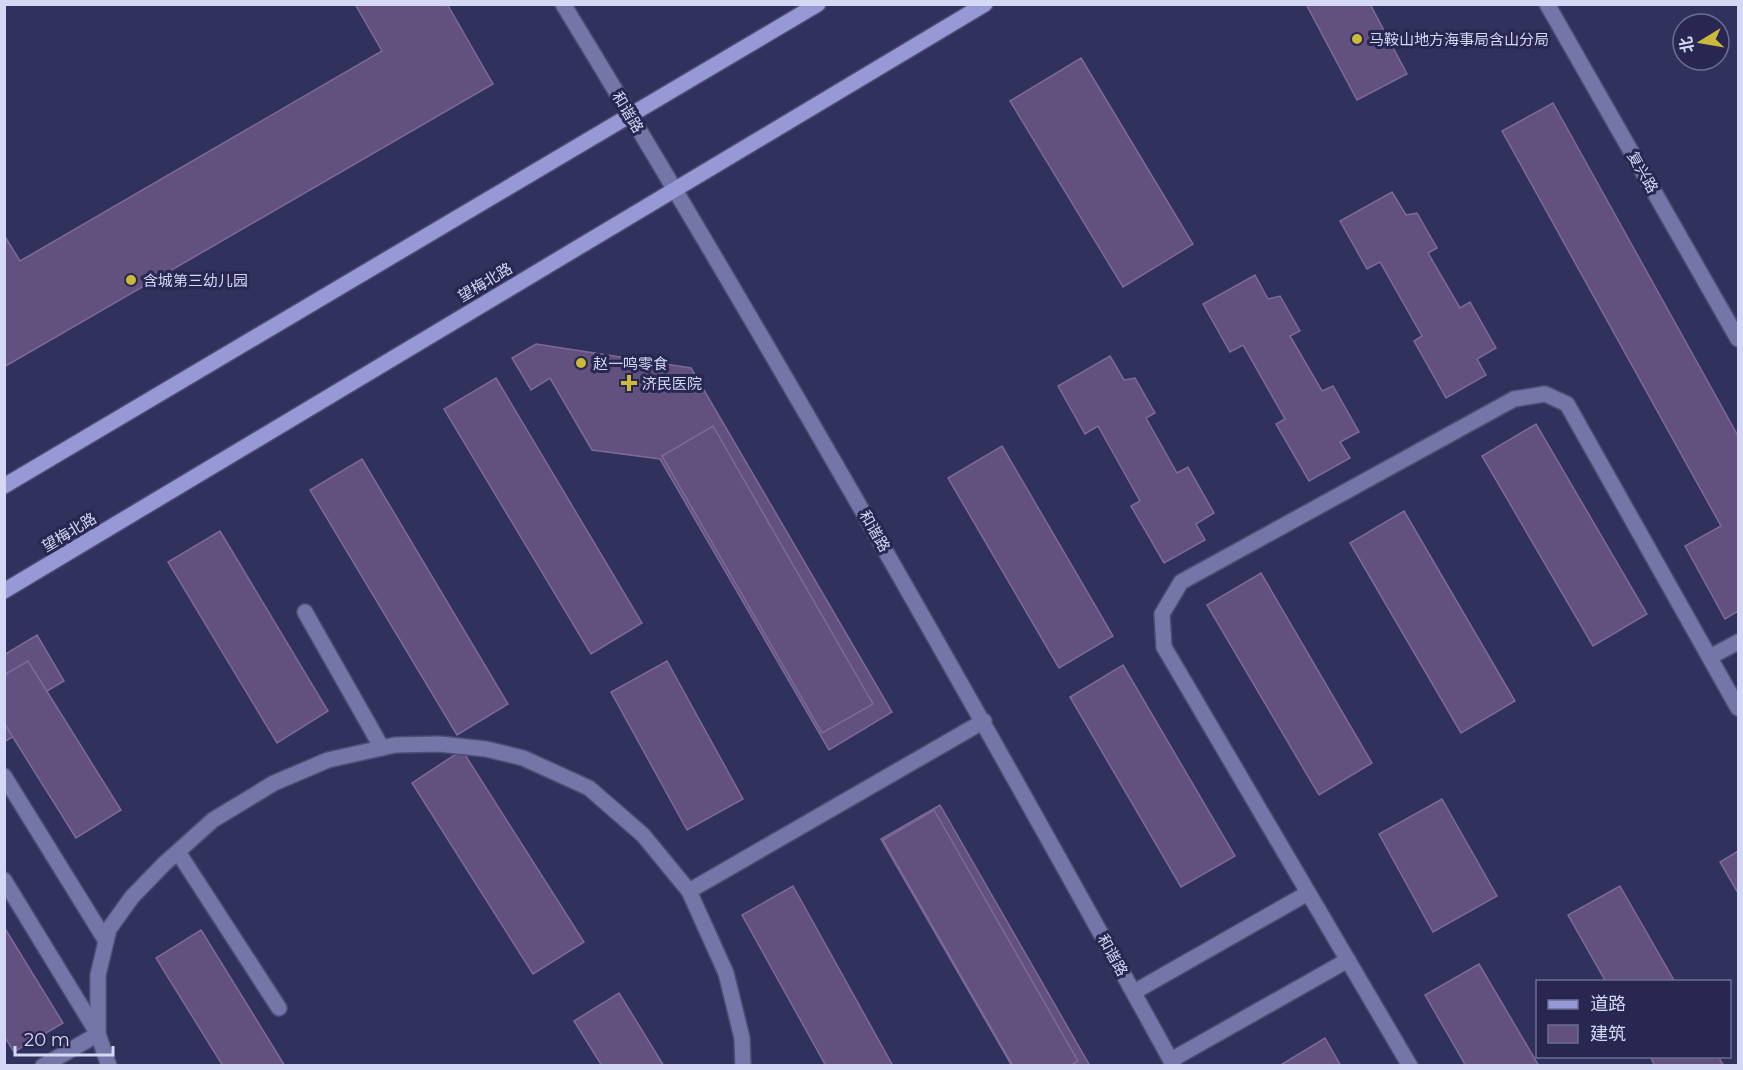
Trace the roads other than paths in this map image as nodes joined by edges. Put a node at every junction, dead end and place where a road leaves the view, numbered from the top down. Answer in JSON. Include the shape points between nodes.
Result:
{"nodes":[{"id":1,"x":563,"y":4,"type":"edge"},
{"id":2,"x":818,"y":4,"type":"edge"},
{"id":3,"x":985,"y":4,"type":"edge"},
{"id":4,"x":1547,"y":4,"type":"edge"},
{"id":5,"x":631,"y":116,"type":"junction"},
{"id":6,"x":674,"y":189,"type":"junction"},
{"id":7,"x":1738,"y":339,"type":"edge"},
{"id":8,"x":4,"y":486,"type":"edge"},
{"id":9,"x":4,"y":591,"type":"edge"},
{"id":10,"x":305,"y":612,"type":"dead end"},
{"id":11,"x":1738,"y":642,"type":"edge"},
{"id":12,"x":1710,"y":657,"type":"junction"},
{"id":13,"x":1738,"y":708,"type":"edge"},
{"id":14,"x":984,"y":721,"type":"junction"},
{"id":15,"x":382,"y":748,"type":"junction"},
{"id":16,"x":4,"y":776,"type":"edge"},
{"id":17,"x":178,"y":852,"type":"junction"},
{"id":18,"x":4,"y":880,"type":"edge"},
{"id":19,"x":690,"y":891,"type":"junction"},
{"id":20,"x":1308,"y":892,"type":"junction"},
{"id":21,"x":106,"y":941,"type":"junction"},
{"id":22,"x":1348,"y":960,"type":"junction"},
{"id":23,"x":1134,"y":992,"type":"junction"},
{"id":24,"x":279,"y":1008,"type":"dead end"},
{"id":25,"x":98,"y":1034,"type":"junction"},
{"id":26,"x":1172,"y":1063,"type":"edge"},
{"id":27,"x":43,"y":1065,"type":"edge"},
{"id":28,"x":109,"y":1065,"type":"edge"},
{"id":29,"x":743,"y":1065,"type":"edge"},
{"id":30,"x":1410,"y":1065,"type":"edge"}],
"edges":[{"from":1,"to":5,"type":"street","name":"和谐路"},
{"from":2,"to":5,"type":"main road"},
{"from":3,"to":6,"type":"main road","name":"望梅北路"},
{"from":4,"to":7,"type":"street","name":"复兴路"},
{"from":5,"to":6,"type":"street","name":"和谐路"},
{"from":5,"to":8,"type":"main road"},
{"from":6,"to":9,"type":"main road","name":"望梅北路"},
{"from":6,"to":14,"type":"street","name":"和谐路"},
{"from":10,"to":15,"type":"street"},
{"from":11,"to":12,"type":"street"},
{"from":12,"to":13,"type":"street"},
{"from":12,"to":20,"type":"street","via":[[1567,404],[1545,394],[1514,399],[1181,582],[1162,614],[1164,647]]},
{"from":14,"to":19,"type":"street"},
{"from":14,"to":23,"type":"street","name":"和谐路"},
{"from":15,"to":17,"type":"street","via":[[328,760],[274,783],[213,820]]},
{"from":15,"to":19,"type":"street","via":[[439,744],[486,749],[524,758],[589,788],[643,835]]},
{"from":16,"to":21,"type":"street"},
{"from":17,"to":21,"type":"street","via":[[132,897],[109,929]]},
{"from":17,"to":24,"type":"street"},
{"from":18,"to":25,"type":"street"},
{"from":19,"to":29,"type":"street","via":[[726,973],[742,1038]]},
{"from":20,"to":22,"type":"street"},
{"from":20,"to":23,"type":"street"},
{"from":21,"to":25,"type":"street","via":[[98,975]]},
{"from":22,"to":26,"type":"street"},
{"from":22,"to":30,"type":"street"},
{"from":23,"to":26,"type":"street","name":"和谐路"},
{"from":25,"to":27,"type":"street"},
{"from":25,"to":28,"type":"street"}]}
